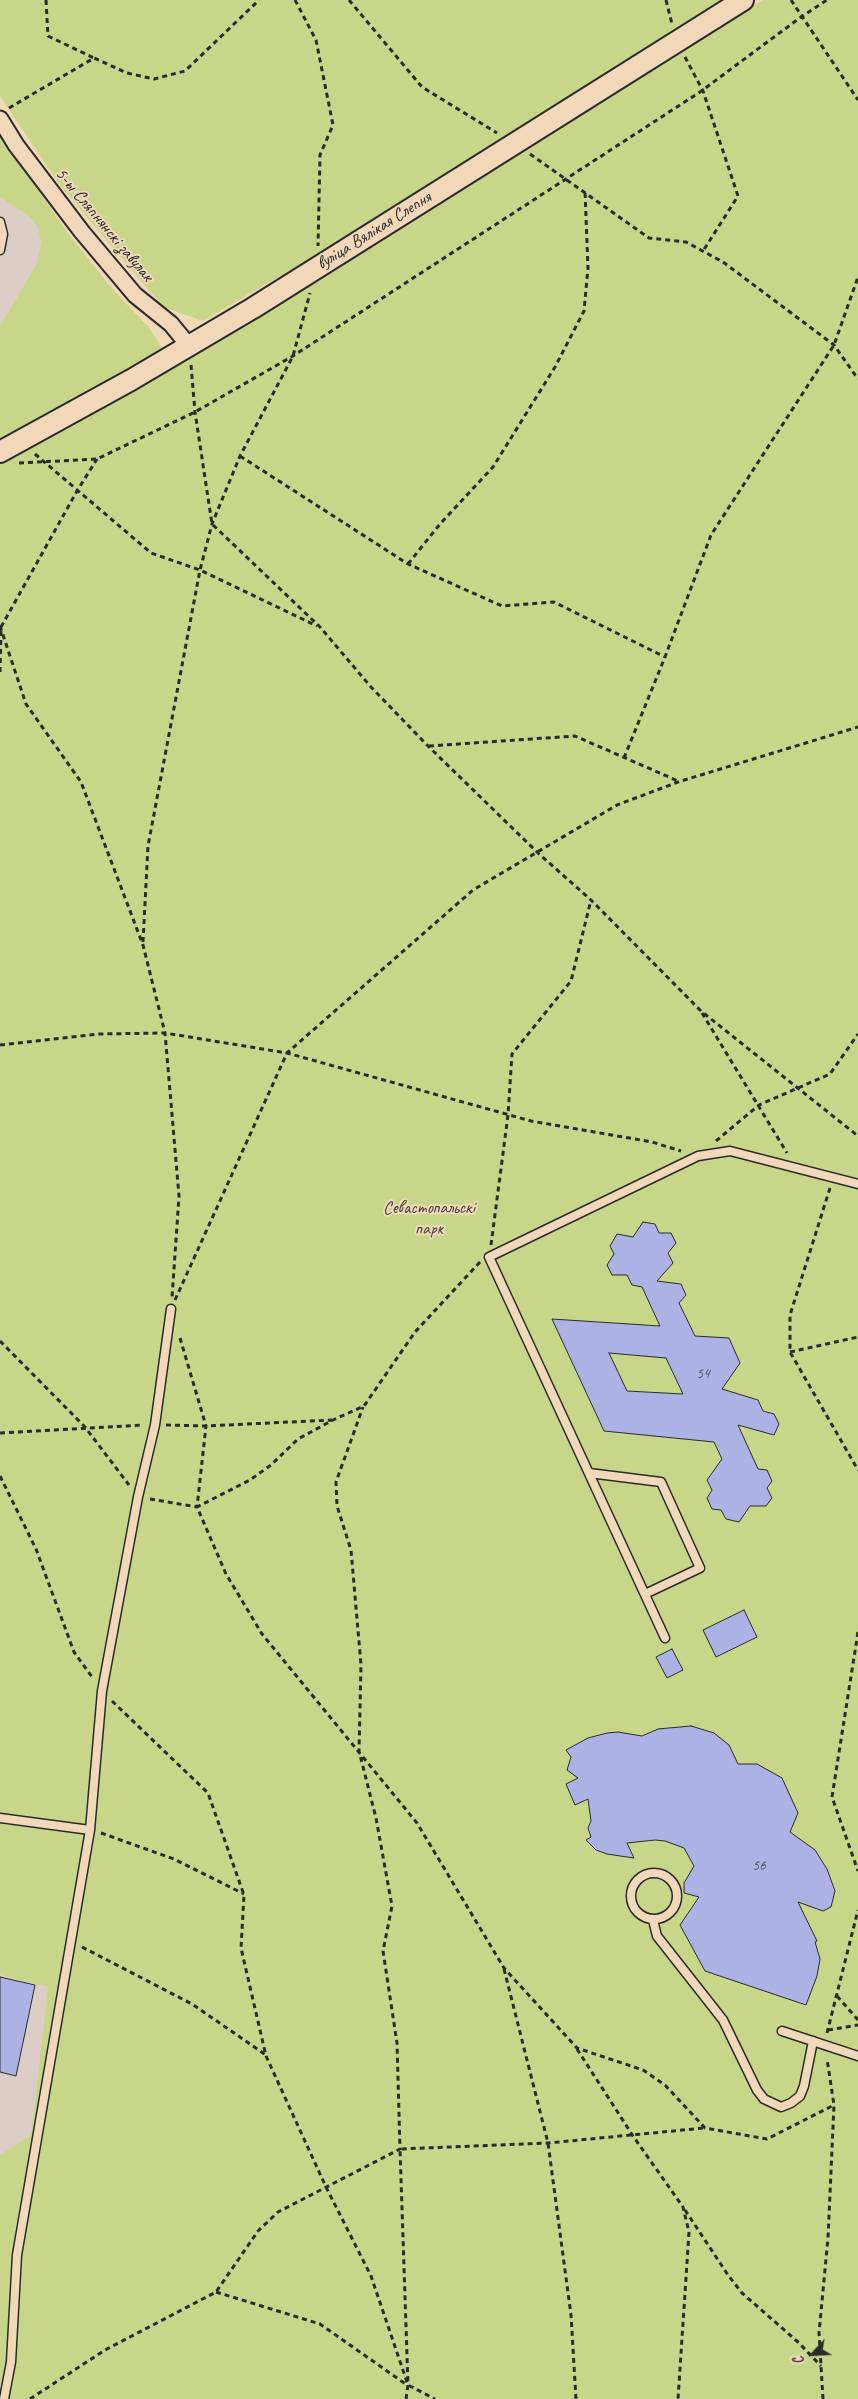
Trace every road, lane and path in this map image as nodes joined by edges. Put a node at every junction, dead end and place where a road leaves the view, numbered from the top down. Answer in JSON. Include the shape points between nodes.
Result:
{"nodes":[{"id":1,"x":46,"y":0,"type":"edge"},
{"id":2,"x":259,"y":0,"type":"edge"},
{"id":3,"x":295,"y":0,"type":"edge"},
{"id":4,"x":349,"y":0,"type":"edge"},
{"id":5,"x":666,"y":0,"type":"edge"},
{"id":6,"x":743,"y":0,"type":"edge"},
{"id":7,"x":791,"y":0,"type":"edge"},
{"id":8,"x":827,"y":0,"type":"edge"},
{"id":9,"x":801,"y":17,"type":"junction"},
{"id":10,"x":677,"y":42,"type":"junction"},
{"id":11,"x":94,"y":58,"type":"junction"},
{"id":12,"x":703,"y":91,"type":"junction"},
{"id":13,"x":858,"y":100,"type":"edge"},
{"id":14,"x":4,"y":114,"type":"edge"},
{"id":15,"x":513,"y":143,"type":"junction"},
{"id":16,"x":567,"y":178,"type":"junction"},
{"id":17,"x":585,"y":191,"type":"junction"},
{"id":18,"x":0,"y":222,"type":"edge"},
{"id":19,"x":0,"y":250,"type":"edge"},
{"id":20,"x":703,"y":251,"type":"junction"},
{"id":21,"x":317,"y":267,"type":"junction"},
{"id":22,"x":858,"y":276,"type":"edge"},
{"id":23,"x":834,"y":345,"type":"junction"},
{"id":24,"x":189,"y":346,"type":"junction"},
{"id":25,"x":293,"y":356,"type":"junction"},
{"id":26,"x":858,"y":380,"type":"edge"},
{"id":27,"x":195,"y":412,"type":"junction"},
{"id":28,"x":20,"y":442,"type":"junction"},
{"id":29,"x":240,"y":456,"type":"junction"},
{"id":30,"x":6,"y":458,"type":"edge"},
{"id":31,"x":98,"y":459,"type":"junction"},
{"id":32,"x":44,"y":460,"type":"junction"},
{"id":33,"x":77,"y":491,"type":"junction"},
{"id":34,"x":212,"y":524,"type":"junction"},
{"id":35,"x":408,"y":564,"type":"junction"},
{"id":36,"x":200,"y":570,"type":"junction"},
{"id":37,"x":0,"y":626,"type":"edge"},
{"id":38,"x":320,"y":627,"type":"junction"},
{"id":39,"x":666,"y":657,"type":"junction"},
{"id":40,"x":0,"y":672,"type":"edge"},
{"id":41,"x":858,"y":726,"type":"edge"},
{"id":42,"x":428,"y":746,"type":"junction"},
{"id":43,"x":624,"y":758,"type":"junction"},
{"id":44,"x":678,"y":782,"type":"junction"},
{"id":45,"x":538,"y":852,"type":"junction"},
{"id":46,"x":591,"y":900,"type":"junction"},
{"id":47,"x":143,"y":945,"type":"junction"},
{"id":48,"x":700,"y":1010,"type":"junction"},
{"id":49,"x":165,"y":1033,"type":"junction"},
{"id":50,"x":858,"y":1034,"type":"edge"},
{"id":51,"x":0,"y":1044,"type":"edge"},
{"id":52,"x":287,"y":1052,"type":"junction"},
{"id":53,"x":798,"y":1088,"type":"junction"},
{"id":54,"x":759,"y":1105,"type":"junction"},
{"id":55,"x":508,"y":1115,"type":"junction"},
{"id":56,"x":858,"y":1136,"type":"edge"},
{"id":57,"x":698,"y":1156,"type":"junction"},
{"id":58,"x":796,"y":1168,"type":"junction"},
{"id":59,"x":833,"y":1178,"type":"junction"},
{"id":60,"x":858,"y":1184,"type":"edge"},
{"id":61,"x":490,"y":1257,"type":"junction"},
{"id":62,"x":171,"y":1309,"type":"junction"},
{"id":63,"x":858,"y":1337,"type":"edge"},
{"id":64,"x":0,"y":1341,"type":"edge"},
{"id":65,"x":790,"y":1352,"type":"junction"},
{"id":66,"x":364,"y":1406,"type":"junction"},
{"id":67,"x":858,"y":1470,"type":"edge"},
{"id":68,"x":589,"y":1472,"type":"junction"},
{"id":69,"x":0,"y":1476,"type":"edge"},
{"id":70,"x":138,"y":1497,"type":"junction"},
{"id":71,"x":197,"y":1507,"type":"junction"},
{"id":72,"x":645,"y":1594,"type":"junction"},
{"id":73,"x":858,"y":1632,"type":"edge"},
{"id":74,"x":665,"y":1638,"type":"dead end"},
{"id":75,"x":102,"y":1692,"type":"junction"},
{"id":76,"x":359,"y":1751,"type":"junction"},
{"id":77,"x":0,"y":1818,"type":"edge"},
{"id":78,"x":90,"y":1830,"type":"junction"},
{"id":79,"x":858,"y":1871,"type":"edge"},
{"id":80,"x":244,"y":1895,"type":"junction"},
{"id":81,"x":858,"y":1910,"type":"edge"},
{"id":82,"x":653,"y":1920,"type":"junction"},
{"id":83,"x":71,"y":1941,"type":"junction"},
{"id":84,"x":504,"y":1968,"type":"junction"},
{"id":85,"x":837,"y":1995,"type":"junction"},
{"id":86,"x":858,"y":2020,"type":"edge"},
{"id":87,"x":858,"y":2025,"type":"edge"},
{"id":88,"x":828,"y":2030,"type":"junction"},
{"id":89,"x":782,"y":2031,"type":"dead end"},
{"id":90,"x":813,"y":2041,"type":"junction"},
{"id":91,"x":824,"y":2043,"type":"junction"},
{"id":92,"x":577,"y":2048,"type":"junction"},
{"id":93,"x":266,"y":2056,"type":"junction"},
{"id":94,"x":858,"y":2056,"type":"edge"},
{"id":95,"x":834,"y":2105,"type":"junction"},
{"id":96,"x":704,"y":2128,"type":"junction"},
{"id":97,"x":633,"y":2136,"type":"junction"},
{"id":98,"x":548,"y":2143,"type":"junction"},
{"id":99,"x":400,"y":2149,"type":"junction"},
{"id":100,"x":326,"y":2187,"type":"junction"},
{"id":101,"x":683,"y":2207,"type":"junction"},
{"id":102,"x":216,"y":2292,"type":"junction"},
{"id":103,"x":821,"y":2367,"type":"junction"},
{"id":104,"x":408,"y":2385,"type":"junction"},
{"id":105,"x":4,"y":2399,"type":"edge"},
{"id":106,"x":30,"y":2399,"type":"edge"},
{"id":107,"x":406,"y":2399,"type":"edge"},
{"id":108,"x":434,"y":2399,"type":"edge"},
{"id":109,"x":576,"y":2399,"type":"edge"},
{"id":110,"x":678,"y":2399,"type":"edge"},
{"id":111,"x":823,"y":2399,"type":"edge"}],
"edges":[{"from":1,"to":11,"type":"path","via":[[48,36]]},
{"from":2,"to":11,"type":"path","via":[[185,71],[154,79],[127,73]]},
{"from":3,"to":21,"type":"path","via":[[316,40],[333,126],[320,155]]},
{"from":4,"to":15,"type":"path","via":[[422,87]]},
{"from":5,"to":10,"type":"path"},
{"from":6,"to":10,"type":"street","name":"вуліца Вялікая Слепня"},
{"from":7,"to":9,"type":"path"},
{"from":8,"to":9,"type":"path"},
{"from":9,"to":12,"type":"path"},
{"from":9,"to":13,"type":"path"},
{"from":10,"to":12,"type":"path"},
{"from":10,"to":15,"type":"street","name":"вуліца Вялікая Слепня"},
{"from":11,"to":14,"type":"path"},
{"from":12,"to":16,"type":"path"},
{"from":12,"to":20,"type":"path","via":[[738,196]]},
{"from":14,"to":24,"type":"street","name":"5-ы Сляпнянскі завулак","via":[[16,145],[82,232],[135,295],[171,324]]},
{"from":15,"to":16,"type":"path"},
{"from":15,"to":21,"type":"street","name":"вуліца Вялікая Слепня"},
{"from":16,"to":17,"type":"path"},
{"from":16,"to":25,"type":"path"},
{"from":17,"to":20,"type":"path","via":[[649,238],[686,242]]},
{"from":17,"to":35,"type":"path","via":[[588,268],[584,311],[555,367],[493,467]]},
{"from":18,"to":19,"type":"lane","via":[[3,234]]},
{"from":20,"to":23,"type":"path","via":[[723,262]]},
{"from":21,"to":24,"type":"street","name":"вуліца Вялікая Слепня"},
{"from":21,"to":25,"type":"path"},
{"from":22,"to":23,"type":"path"},
{"from":23,"to":26,"type":"path"},
{"from":23,"to":39,"type":"path","via":[[711,534]]},
{"from":24,"to":27,"type":"path"},
{"from":24,"to":28,"type":"street","name":"вуліца Вялікая Слепня"},
{"from":25,"to":27,"type":"path"},
{"from":25,"to":29,"type":"path"},
{"from":27,"to":31,"type":"path"},
{"from":27,"to":34,"type":"path"},
{"from":28,"to":30,"type":"street","name":"вуліца Вялікая Слепня"},
{"from":28,"to":32,"type":"path"},
{"from":29,"to":34,"type":"path"},
{"from":29,"to":35,"type":"path"},
{"from":30,"to":32,"type":"path"},
{"from":31,"to":32,"type":"path"},
{"from":31,"to":33,"type":"path"},
{"from":32,"to":33,"type":"path"},
{"from":33,"to":36,"type":"path","via":[[151,553]]},
{"from":33,"to":37,"type":"path"},
{"from":34,"to":36,"type":"path"},
{"from":34,"to":38,"type":"path"},
{"from":35,"to":39,"type":"path","via":[[502,606],[554,602]]},
{"from":36,"to":38,"type":"path"},
{"from":36,"to":47,"type":"path","via":[[148,846]]},
{"from":37,"to":40,"type":"path"},
{"from":37,"to":47,"type":"path","via":[[26,704],[81,782]]},
{"from":38,"to":42,"type":"path","via":[[371,687]]},
{"from":39,"to":43,"type":"path"},
{"from":41,"to":44,"type":"path"},
{"from":42,"to":43,"type":"path","via":[[575,736]]},
{"from":42,"to":45,"type":"path"},
{"from":43,"to":44,"type":"path"},
{"from":44,"to":45,"type":"path","via":[[617,805]]},
{"from":45,"to":46,"type":"path"},
{"from":45,"to":52,"type":"path","via":[[473,890]]},
{"from":46,"to":48,"type":"path"},
{"from":46,"to":55,"type":"path","via":[[571,980],[512,1054]]},
{"from":47,"to":49,"type":"path"},
{"from":48,"to":53,"type":"path"},
{"from":48,"to":54,"type":"path"},
{"from":49,"to":51,"type":"path","via":[[98,1034]]},
{"from":49,"to":52,"type":"path"},
{"from":49,"to":62,"type":"path","via":[[179,1196]]},
{"from":50,"to":53,"type":"path","via":[[830,1074]]},
{"from":52,"to":55,"type":"path"},
{"from":52,"to":62,"type":"path"},
{"from":53,"to":54,"type":"path"},
{"from":53,"to":56,"type":"path"},
{"from":54,"to":57,"type":"path"},
{"from":54,"to":58,"type":"path"},
{"from":55,"to":57,"type":"path","via":[[652,1142]]},
{"from":55,"to":61,"type":"path"},
{"from":57,"to":58,"type":"lane","via":[[730,1151]]},
{"from":57,"to":61,"type":"lane"},
{"from":58,"to":59,"type":"lane"},
{"from":59,"to":60,"type":"lane"},
{"from":59,"to":65,"type":"path","via":[[790,1315]]},
{"from":61,"to":66,"type":"path","via":[[480,1262],[415,1332]]},
{"from":61,"to":68,"type":"lane"},
{"from":62,"to":70,"type":"lane","via":[[156,1425]]},
{"from":62,"to":71,"type":"path","via":[[206,1426]]},
{"from":63,"to":65,"type":"path"},
{"from":64,"to":70,"type":"path","via":[[85,1427]]},
{"from":65,"to":67,"type":"path"},
{"from":66,"to":71,"type":"path","via":[[298,1439],[250,1480]]},
{"from":66,"to":76,"type":"path","via":[[336,1482],[337,1506],[351,1550],[353,1569],[361,1665]]},
{"from":68,"to":72,"type":"lane"},
{"from":68,"to":72,"type":"lane","via":[[661,1482],[700,1568]]},
{"from":69,"to":75,"type":"path","via":[[36,1548],[74,1652]]},
{"from":70,"to":71,"type":"path"},
{"from":70,"to":75,"type":"lane"},
{"from":71,"to":76,"type":"path","via":[[226,1574],[262,1634]]},
{"from":72,"to":74,"type":"lane"},
{"from":73,"to":79,"type":"path","via":[[832,1796]]},
{"from":75,"to":78,"type":"lane"},
{"from":75,"to":80,"type":"path","via":[[208,1792]]},
{"from":76,"to":84,"type":"path","via":[[417,1823]]},
{"from":76,"to":99,"type":"path","via":[[376,1818],[392,1906],[382,1951],[397,2043]]},
{"from":77,"to":78,"type":"lane"},
{"from":78,"to":80,"type":"path","via":[[174,1859]]},
{"from":78,"to":83,"type":"lane"},
{"from":80,"to":93,"type":"path","via":[[241,1948]]},
{"from":81,"to":85,"type":"path"},
{"from":82,"to":82,"type":"lane","via":[[639,1914],[631,1902],[631,1894],[641,1876],[655,1872],[675,1885],[677,1901],[668,1915]]},
{"from":82,"to":90,"type":"lane","via":[[656,1936],[723,2020],[764,2099],[781,2106],[791,2104],[800,2096]]},
{"from":83,"to":93,"type":"path","via":[[192,2004]]},
{"from":83,"to":105,"type":"lane","via":[[17,2255],[11,2362]]},
{"from":84,"to":92,"type":"path"},
{"from":84,"to":98,"type":"path"},
{"from":85,"to":86,"type":"path"},
{"from":85,"to":88,"type":"path"},
{"from":87,"to":88,"type":"path"},
{"from":88,"to":91,"type":"path"},
{"from":89,"to":90,"type":"lane"},
{"from":90,"to":91,"type":"lane"},
{"from":91,"to":94,"type":"lane"},
{"from":91,"to":95,"type":"path"},
{"from":92,"to":96,"type":"path","via":[[642,2070],[665,2085]]},
{"from":92,"to":97,"type":"path"},
{"from":93,"to":100,"type":"path"},
{"from":95,"to":96,"type":"path","via":[[768,2139]]},
{"from":95,"to":103,"type":"path","via":[[828,2238],[819,2333]]},
{"from":96,"to":97,"type":"path"},
{"from":97,"to":98,"type":"path"},
{"from":97,"to":101,"type":"path"},
{"from":98,"to":99,"type":"path"},
{"from":98,"to":109,"type":"path","via":[[571,2315]]},
{"from":99,"to":100,"type":"path"},
{"from":99,"to":104,"type":"path"},
{"from":100,"to":102,"type":"path","via":[[278,2212],[258,2231]]},
{"from":100,"to":104,"type":"path","via":[[371,2276]]},
{"from":101,"to":103,"type":"path","via":[[742,2293],[798,2342]]},
{"from":101,"to":110,"type":"path","via":[[689,2232]]},
{"from":102,"to":104,"type":"path","via":[[320,2324]]},
{"from":102,"to":106,"type":"path","via":[[105,2350]]},
{"from":103,"to":111,"type":"path"},
{"from":104,"to":107,"type":"path"},
{"from":104,"to":108,"type":"path"}]}
